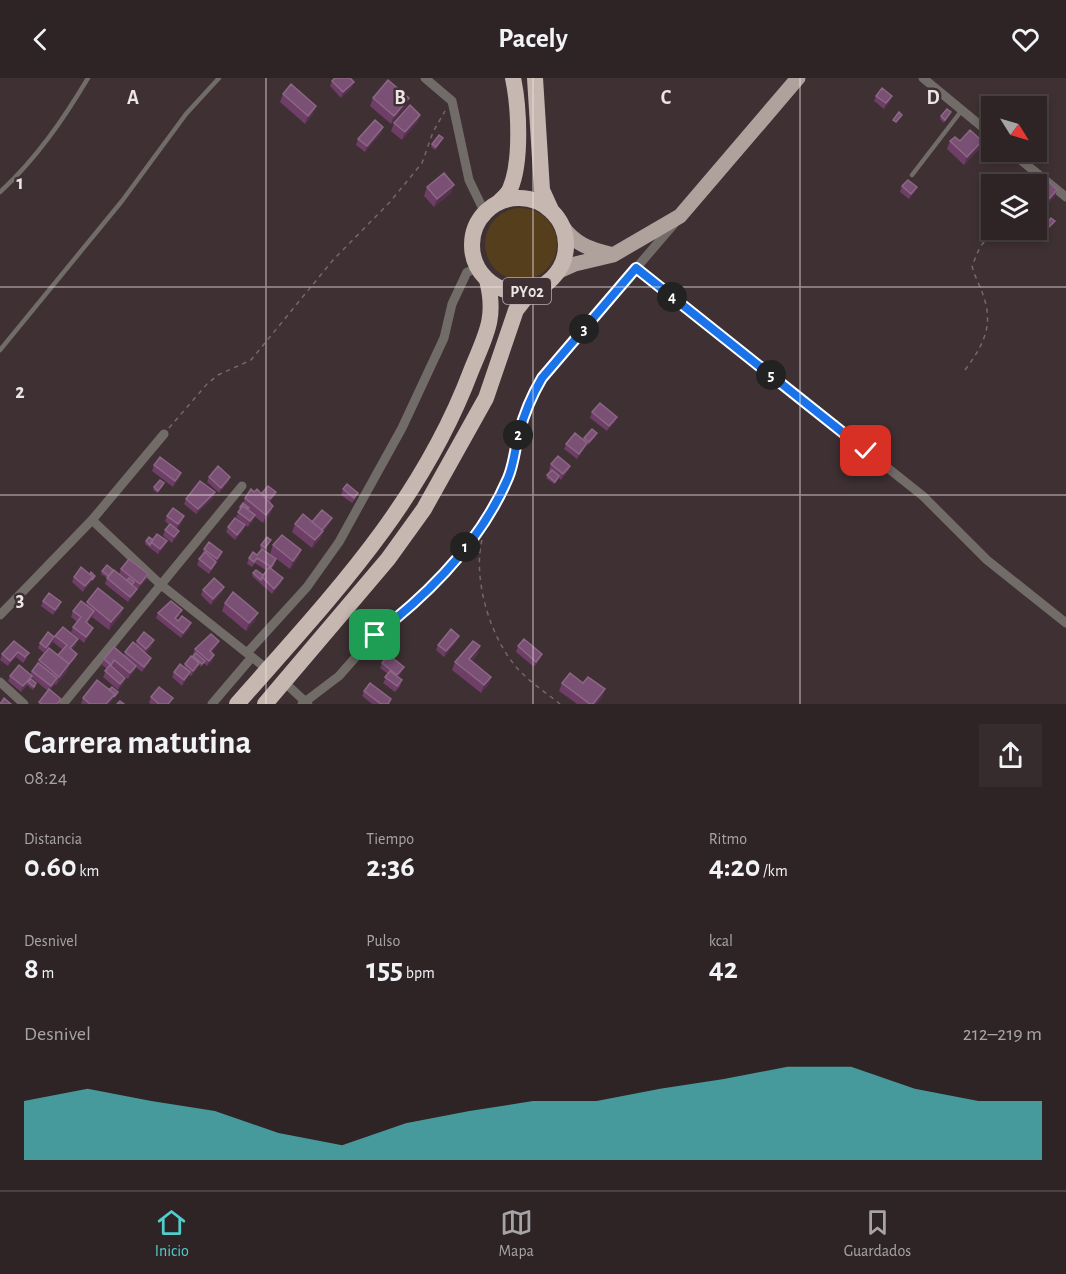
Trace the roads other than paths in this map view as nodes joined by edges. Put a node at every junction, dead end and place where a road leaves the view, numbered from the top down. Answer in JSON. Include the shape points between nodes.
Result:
{"nodes":[{"id":1,"x":88,"y":78,"type":"edge"},
{"id":2,"x":219,"y":78,"type":"edge"},
{"id":3,"x":425,"y":78,"type":"edge"},
{"id":4,"x":513,"y":78,"type":"edge"},
{"id":5,"x":535,"y":78,"type":"edge"},
{"id":6,"x":798,"y":78,"type":"edge"},
{"id":7,"x":923,"y":78,"type":"edge"},
{"id":8,"x":962,"y":110,"type":"junction"},
{"id":9,"x":981,"y":126,"type":"edge"},
{"id":10,"x":1024,"y":162,"type":"edge"},
{"id":11,"x":912,"y":175,"type":"dead end"},
{"id":12,"x":0,"y":192,"type":"edge"},
{"id":13,"x":1066,"y":197,"type":"edge"},
{"id":14,"x":491,"y":209,"type":"junction"},
{"id":15,"x":680,"y":216,"type":"junction"},
{"id":16,"x":557,"y":219,"type":"junction"},
{"id":17,"x":613,"y":255,"type":"junction"},
{"id":18,"x":636,"y":268,"type":"junction"},
{"id":19,"x":557,"y":272,"type":"junction"},
{"id":20,"x":483,"y":274,"type":"junction"},
{"id":21,"x":531,"y":291,"type":"junction"},
{"id":22,"x":0,"y":350,"type":"edge"},
{"id":23,"x":164,"y":434,"type":"road end"},
{"id":24,"x":242,"y":486,"type":"dead end"},
{"id":25,"x":92,"y":520,"type":"junction"},
{"id":26,"x":160,"y":584,"type":"junction"},
{"id":27,"x":0,"y":615,"type":"edge"},
{"id":28,"x":1066,"y":623,"type":"edge"},
{"id":29,"x":249,"y":655,"type":"junction"},
{"id":30,"x":267,"y":669,"type":"junction"},
{"id":31,"x":0,"y":682,"type":"edge"},
{"id":32,"x":284,"y":682,"type":"junction"},
{"id":33,"x":304,"y":703,"type":"edge"},
{"id":34,"x":24,"y":704,"type":"edge"},
{"id":35,"x":63,"y":704,"type":"edge"},
{"id":36,"x":212,"y":704,"type":"edge"},
{"id":37,"x":237,"y":704,"type":"edge"},
{"id":38,"x":265,"y":704,"type":"edge"}],
"edges":[{"from":1,"to":12,"type":"lane","via":[[32,160]]},
{"from":2,"to":22,"type":"lane","via":[[186,114],[122,201]]},
{"from":3,"to":14,"type":"street","via":[[452,101],[469,180]]},
{"from":4,"to":14,"type":"highway","number":"PY02","via":[[518,103],[515,165],[510,190]]},
{"from":5,"to":16,"type":"highway","number":"PY02","via":[[542,190]]},
{"from":6,"to":15,"type":"main road","number":"PY02"},
{"from":7,"to":8,"type":"street"},
{"from":8,"to":9,"type":"street"},
{"from":8,"to":11,"type":"lane"},
{"from":10,"to":13,"type":"street"},
{"from":14,"to":16,"type":"highway","number":"PY02","via":[[511,199],[526,199],[541,204]]},
{"from":14,"to":20,"type":"highway","number":"PY02","via":[[476,226],[472,240],[473,255]]},
{"from":15,"to":17,"type":"main road","number":"PY02"},
{"from":15,"to":18,"type":"street"},
{"from":16,"to":17,"type":"main road","number":"PY02","via":[[573,240]]},
{"from":16,"to":19,"type":"highway","number":"PY02","via":[[566,242]]},
{"from":17,"to":19,"type":"main road","number":"PY02"},
{"from":18,"to":28,"type":"street","via":[[923,496],[987,560]]},
{"from":18,"to":33,"type":"street","via":[[542,378],[519,431],[509,476],[461,553],[431,588],[375,635],[339,676]]},
{"from":19,"to":21,"type":"highway","number":"PY02","via":[[546,284]]},
{"from":20,"to":21,"type":"highway","number":"PY02","via":[[508,291]]},
{"from":20,"to":29,"type":"street","via":[[467,272],[458,286],[444,338],[402,428],[339,542],[307,587]]},
{"from":20,"to":30,"type":"highway","number":"PY02","via":[[492,317],[458,405],[435,451],[367,555]]},
{"from":21,"to":32,"type":"highway","number":"PY02","via":[[516,310],[486,398],[424,509],[388,559]]},
{"from":23,"to":25,"type":"street"},
{"from":24,"to":26,"type":"street"},
{"from":25,"to":26,"type":"street"},
{"from":25,"to":27,"type":"street"},
{"from":26,"to":29,"type":"street"},
{"from":26,"to":35,"type":"street"},
{"from":29,"to":30,"type":"street"},
{"from":29,"to":36,"type":"street"},
{"from":30,"to":37,"type":"highway","number":"PY02"},
{"from":31,"to":34,"type":"street"},
{"from":32,"to":33,"type":"street"},
{"from":32,"to":38,"type":"highway","number":"PY02"}]}
